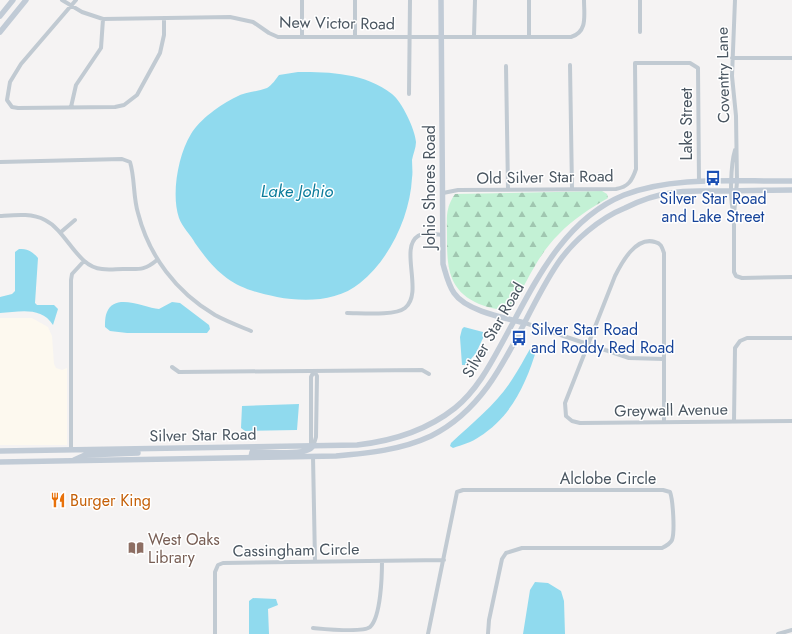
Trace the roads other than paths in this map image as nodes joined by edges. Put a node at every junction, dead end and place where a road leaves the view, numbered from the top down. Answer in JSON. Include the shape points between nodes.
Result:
{"nodes":[{"id":1,"x":13,"y":0,"type":"edge"},
{"id":2,"x":26,"y":0,"type":"edge"},
{"id":3,"x":62,"y":0,"type":"edge"},
{"id":4,"x":69,"y":0,"type":"edge"},
{"id":5,"x":76,"y":0,"type":"edge"},
{"id":6,"x":302,"y":0,"type":"edge"},
{"id":7,"x":355,"y":0,"type":"edge"},
{"id":8,"x":410,"y":0,"type":"edge"},
{"id":9,"x":442,"y":0,"type":"edge"},
{"id":10,"x":475,"y":0,"type":"edge"},
{"id":11,"x":529,"y":0,"type":"edge"},
{"id":12,"x":584,"y":0,"type":"edge"},
{"id":13,"x":640,"y":0,"type":"edge"},
{"id":14,"x":735,"y":0,"type":"edge"},
{"id":15,"x":71,"y":5,"type":"junction"},
{"id":16,"x":0,"y":16,"type":"edge"},
{"id":17,"x":103,"y":18,"type":"junction"},
{"id":18,"x":164,"y":18,"type":"junction"},
{"id":19,"x":0,"y":32,"type":"edge"},
{"id":20,"x":640,"y":32,"type":"dead end"},
{"id":21,"x":355,"y":36,"type":"junction"},
{"id":22,"x":409,"y":36,"type":"junction"},
{"id":23,"x":442,"y":36,"type":"junction"},
{"id":24,"x":474,"y":36,"type":"junction"},
{"id":25,"x":529,"y":36,"type":"junction"},
{"id":26,"x":302,"y":37,"type":"junction"},
{"id":27,"x":732,"y":58,"type":"junction"},
{"id":28,"x":792,"y":58,"type":"edge"},
{"id":29,"x":570,"y":65,"type":"dead end"},
{"id":30,"x":506,"y":66,"type":"dead end"},
{"id":31,"x":410,"y":94,"type":"dead end"},
{"id":32,"x":71,"y":107,"type":"junction"},
{"id":33,"x":0,"y":162,"type":"edge"},
{"id":34,"x":636,"y":169,"type":"joint"},
{"id":35,"x":735,"y":181,"type":"junction"},
{"id":36,"x":792,"y":181,"type":"edge"},
{"id":37,"x":698,"y":182,"type":"junction"},
{"id":38,"x":572,"y":189,"type":"junction"},
{"id":39,"x":508,"y":190,"type":"junction"},
{"id":40,"x":792,"y":190,"type":"edge"},
{"id":41,"x":734,"y":191,"type":"junction"},
{"id":42,"x":443,"y":193,"type":"junction"},
{"id":43,"x":0,"y":216,"type":"edge"},
{"id":44,"x":75,"y":220,"type":"dead end"},
{"id":45,"x":61,"y":232,"type":"junction"},
{"id":46,"x":442,"y":235,"type":"junction"},
{"id":47,"x":157,"y":260,"type":"junction"},
{"id":48,"x":84,"y":261,"type":"junction"},
{"id":49,"x":792,"y":277,"type":"edge"},
{"id":50,"x":347,"y":314,"type":"dead end"},
{"id":51,"x":514,"y":320,"type":"junction"},
{"id":52,"x":525,"y":323,"type":"junction"},
{"id":53,"x":251,"y":331,"type":"dead end"},
{"id":54,"x":792,"y":338,"type":"edge"},
{"id":55,"x":587,"y":343,"type":"junction"},
{"id":56,"x":664,"y":359,"type":"junction"},
{"id":57,"x":172,"y":367,"type":"dead end"},
{"id":58,"x":314,"y":371,"type":"junction"},
{"id":59,"x":429,"y":374,"type":"dead end"},
{"id":60,"x":312,"y":409,"type":"junction"},
{"id":61,"x":317,"y":409,"type":"junction"},
{"id":62,"x":734,"y":421,"type":"junction"},
{"id":63,"x":792,"y":421,"type":"edge"},
{"id":64,"x":664,"y":422,"type":"junction"},
{"id":65,"x":382,"y":442,"type":"junction"},
{"id":66,"x":312,"y":447,"type":"junction"},
{"id":67,"x":153,"y":449,"type":"junction"},
{"id":68,"x":71,"y":450,"type":"junction"},
{"id":69,"x":0,"y":451,"type":"edge"},
{"id":70,"x":313,"y":456,"type":"junction"},
{"id":71,"x":251,"y":457,"type":"junction"},
{"id":72,"x":73,"y":460,"type":"junction"},
{"id":73,"x":0,"y":462,"type":"edge"},
{"id":74,"x":444,"y":560,"type":"junction"},
{"id":75,"x":382,"y":561,"type":"junction"},
{"id":76,"x":315,"y":562,"type":"junction"},
{"id":77,"x":313,"y":628,"type":"dead end"},
{"id":78,"x":792,"y":630,"type":"edge"},
{"id":79,"x":215,"y":634,"type":"edge"},
{"id":80,"x":428,"y":634,"type":"edge"},
{"id":81,"x":488,"y":634,"type":"edge"},
{"id":82,"x":778,"y":634,"type":"edge"}],
"edges":[{"from":1,"to":16,"type":"main road"},
{"from":2,"to":19,"type":"main road"},
{"from":3,"to":15,"type":"street","name":"New Victor Road"},
{"from":4,"to":15,"type":"street"},
{"from":5,"to":15,"type":"street"},
{"from":6,"to":26,"type":"street"},
{"from":7,"to":21,"type":"street"},
{"from":8,"to":22,"type":"street"},
{"from":9,"to":23,"type":"main road","name":"Johio Shores Road"},
{"from":10,"to":24,"type":"street"},
{"from":11,"to":25,"type":"street"},
{"from":12,"to":25,"type":"street","name":"New Victor Road","via":[[582,29],[578,35]]},
{"from":13,"to":20,"type":"street"},
{"from":14,"to":27,"type":"street","name":"Coventry Lane"},
{"from":15,"to":17,"type":"street","name":"New Victor Road","via":[[82,12]]},
{"from":15,"to":32,"type":"street","via":[[21,64],[10,82],[7,100],[12,107],[18,108]]},
{"from":17,"to":18,"type":"street","name":"New Victor Road"},
{"from":17,"to":32,"type":"street","via":[[101,48],[76,85]]},
{"from":18,"to":26,"type":"street","name":"New Victor Road","via":[[241,18],[278,37]]},
{"from":18,"to":32,"type":"street","via":[[160,53],[133,100],[115,107]]},
{"from":21,"to":22,"type":"street","name":"New Victor Road"},
{"from":21,"to":26,"type":"street","name":"New Victor Road"},
{"from":22,"to":23,"type":"street","name":"New Victor Road"},
{"from":22,"to":31,"type":"street"},
{"from":23,"to":24,"type":"street","name":"New Victor Road"},
{"from":23,"to":42,"type":"main road","name":"Johio Shores Road"},
{"from":24,"to":25,"type":"street","name":"New Victor Road"},
{"from":27,"to":28,"type":"street"},
{"from":27,"to":35,"type":"street","name":"Coventry Lane","via":[[736,116]]},
{"from":29,"to":38,"type":"street"},
{"from":30,"to":39,"type":"street"},
{"from":33,"to":47,"type":"street","via":[[122,159],[130,162],[137,212],[144,235]]},
{"from":34,"to":37,"type":"street","name":"Lake Street","via":[[635,64],[690,63],[696,66],[698,73]]},
{"from":34,"to":38,"type":"street","name":"Old Silver Star Road","via":[[631,182],[624,188]]},
{"from":35,"to":36,"type":"main road","name":"Silver Star Road"},
{"from":35,"to":37,"type":"main road","name":"Silver Star Road"},
{"from":35,"to":41,"type":"street","name":"Coventry Lane"},
{"from":37,"to":51,"type":"main road","name":"Silver Star Road","via":[[649,187],[625,195],[601,208],[558,246]]},
{"from":38,"to":39,"type":"street","name":"Old Silver Star Road"},
{"from":39,"to":42,"type":"street","name":"Old Silver Star Road","via":[[458,190]]},
{"from":40,"to":41,"type":"main road","name":"Silver Star Road"},
{"from":41,"to":49,"type":"street","name":"Coventry Lane","via":[[732,207],[736,276]]},
{"from":41,"to":52,"type":"main road","name":"Silver Star Road","via":[[672,192],[623,208],[584,235],[558,262]]},
{"from":42,"to":46,"type":"main road","name":"Johio Shores Road"},
{"from":43,"to":45,"type":"street","via":[[36,216],[46,220]]},
{"from":44,"to":45,"type":"street"},
{"from":45,"to":48,"type":"street"},
{"from":46,"to":50,"type":"street","via":[[419,236],[413,240],[412,294],[410,303],[404,309],[394,312]]},
{"from":46,"to":51,"type":"main road","name":"Johio Shores Road","via":[[443,264],[455,294],[466,304],[480,311]]},
{"from":47,"to":48,"type":"street","via":[[147,268],[102,269],[94,268]]},
{"from":47,"to":53,"type":"street","via":[[194,301],[216,316]]},
{"from":48,"to":68,"type":"street","via":[[72,274]]},
{"from":51,"to":52,"type":"main road","name":"Johio Shores Road"},
{"from":51,"to":65,"type":"main road","name":"Silver Star Road","via":[[485,374],[455,408],[414,433]]},
{"from":52,"to":55,"type":"street"},
{"from":52,"to":70,"type":"main road","name":"Silver Star Road","via":[[498,374],[485,391],[464,412],[432,435],[406,446],[373,453]]},
{"from":54,"to":62,"type":"street","via":[[747,338],[740,341],[735,348]]},
{"from":55,"to":56,"type":"street","via":[[629,358]]},
{"from":55,"to":56,"type":"street","via":[[622,261],[643,242],[650,240],[658,242],[664,253]]},
{"from":55,"to":64,"type":"street","name":"Greywall Avenue","via":[[565,403],[566,416],[572,421],[580,422]]},
{"from":56,"to":64,"type":"street"},
{"from":57,"to":58,"type":"street","via":[[179,372]]},
{"from":58,"to":59,"type":"street","via":[[422,370]]},
{"from":58,"to":60,"type":"street","via":[[311,377]]},
{"from":58,"to":61,"type":"street","via":[[317,376]]},
{"from":60,"to":61,"type":"street"},
{"from":60,"to":66,"type":"street"},
{"from":61,"to":66,"type":"street","via":[[316,437]]},
{"from":62,"to":63,"type":"street","name":"Greywall Avenue"},
{"from":62,"to":64,"type":"street","name":"Greywall Avenue"},
{"from":65,"to":66,"type":"main road","name":"Silver Star Road","via":[[357,446]]},
{"from":65,"to":70,"type":"main road","via":[[373,447],[323,450]]},
{"from":66,"to":67,"type":"main road","name":"Silver Star Road"},
{"from":66,"to":71,"type":"main road","via":[[310,450],[297,452],[252,452]]},
{"from":67,"to":68,"type":"main road","name":"Silver Star Road"},
{"from":67,"to":72,"type":"main road","via":[[150,453],[85,455]]},
{"from":68,"to":69,"type":"main road","name":"Silver Star Road"},
{"from":70,"to":71,"type":"main road","name":"Silver Star Road"},
{"from":70,"to":76,"type":"street"},
{"from":71,"to":72,"type":"main road","name":"Silver Star Road"},
{"from":72,"to":73,"type":"main road","name":"Silver Star Road"},
{"from":74,"to":75,"type":"street","name":"Cassingham Circle"},
{"from":74,"to":80,"type":"street"},
{"from":74,"to":81,"type":"street","name":"Alclobe Circle","via":[[454,499],[457,492],[463,490],[670,492],[672,540],[662,548],[522,548],[506,553],[502,559]]},
{"from":75,"to":76,"type":"street","name":"Cassingham Circle"},
{"from":75,"to":77,"type":"street","via":[[381,594],[370,627],[361,630]]},
{"from":76,"to":79,"type":"street","name":"Cassingham Circle","via":[[218,565],[215,572]]},
{"from":78,"to":82,"type":"street"}]}
